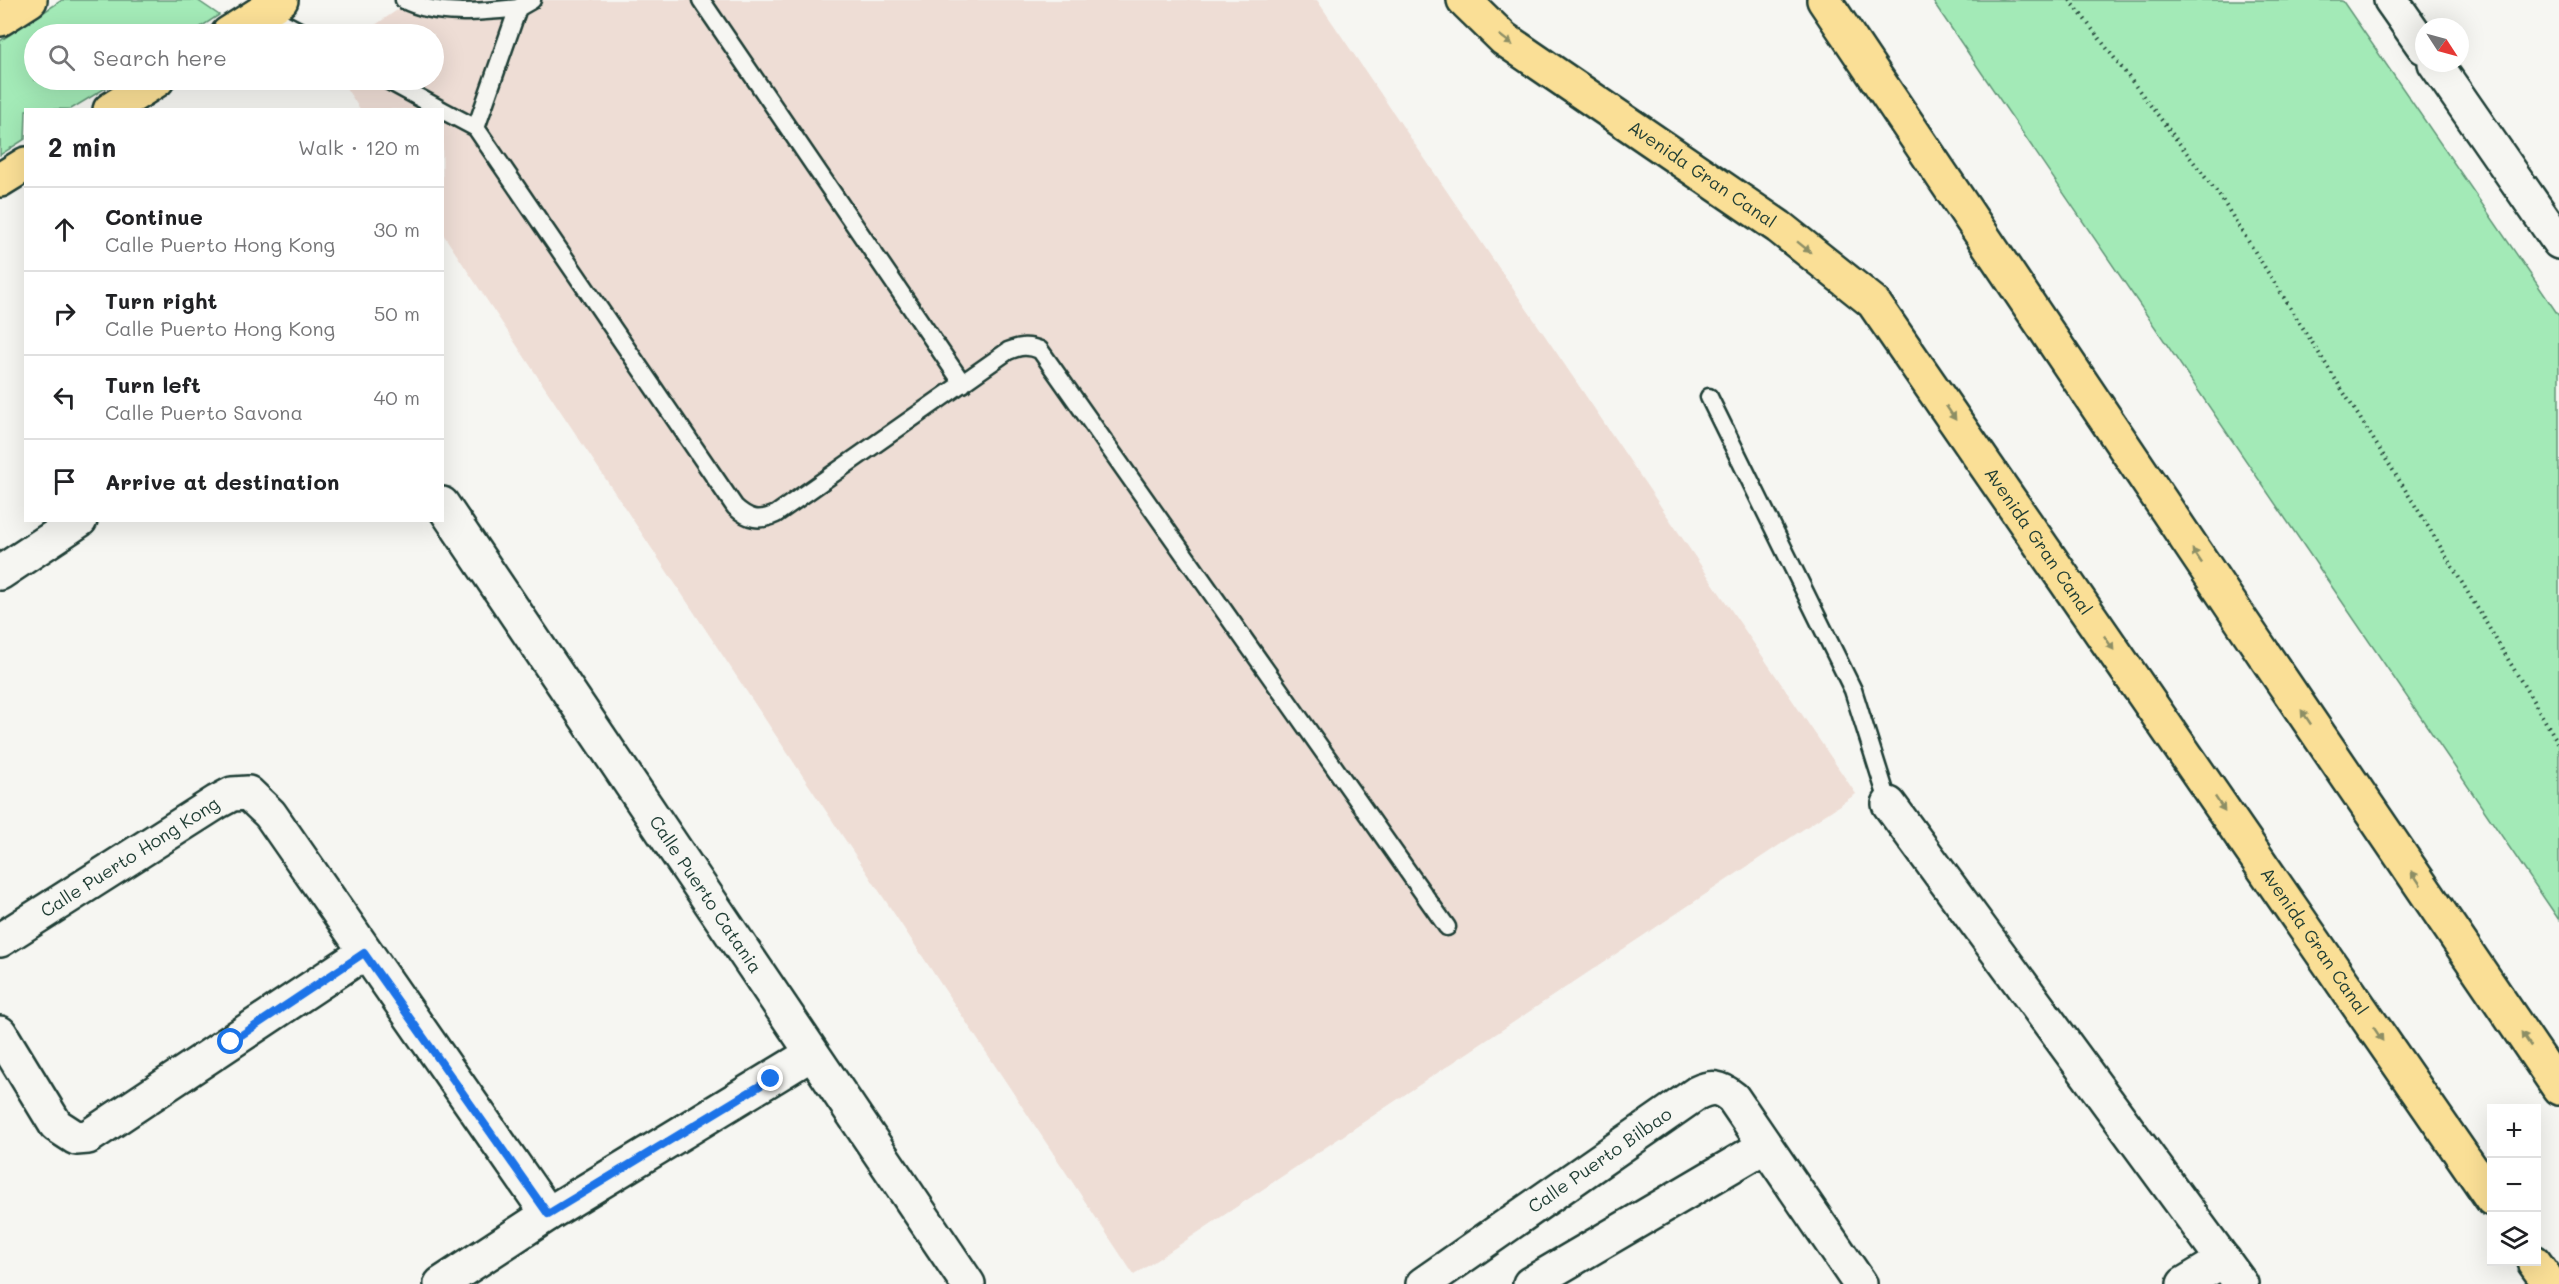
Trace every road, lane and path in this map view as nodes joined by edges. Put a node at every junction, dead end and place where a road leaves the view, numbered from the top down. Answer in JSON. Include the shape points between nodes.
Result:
{"nodes":[{"id":1,"x":30,"y":0,"type":"edge"},
{"id":2,"x":404,"y":0,"type":"edge"},
{"id":3,"x":701,"y":0,"type":"edge"},
{"id":4,"x":1464,"y":0,"type":"edge"},
{"id":5,"x":1824,"y":0,"type":"edge"},
{"id":6,"x":2070,"y":0,"type":"edge"},
{"id":7,"x":2391,"y":0,"type":"edge"},
{"id":8,"x":525,"y":4,"type":"edge"},
{"id":9,"x":272,"y":6,"type":"edge"},
{"id":10,"x":0,"y":19,"type":"edge"},
{"id":11,"x":244,"y":24,"type":"edge"},
{"id":12,"x":293,"y":24,"type":"edge"},
{"id":13,"x":2415,"y":34,"type":"edge"},
{"id":14,"x":2441,"y":72,"type":"edge"},
{"id":15,"x":141,"y":90,"type":"edge"},
{"id":16,"x":405,"y":90,"type":"edge"},
{"id":17,"x":113,"y":108,"type":"edge"},
{"id":18,"x":438,"y":108,"type":"edge"},
{"id":19,"x":444,"y":111,"type":"edge"},
{"id":20,"x":476,"y":128,"type":"junction"},
{"id":21,"x":24,"y":165,"type":"edge"},
{"id":22,"x":0,"y":180,"type":"edge"},
{"id":23,"x":2559,"y":242,"type":"edge"},
{"id":24,"x":963,"y":384,"type":"junction"},
{"id":25,"x":1709,"y":397,"type":"dead end"},
{"id":26,"x":444,"y":507,"type":"edge"},
{"id":27,"x":77,"y":522,"type":"edge"},
{"id":28,"x":0,"y":573,"type":"edge"},
{"id":29,"x":2559,"y":744,"type":"edge"},
{"id":30,"x":1889,"y":804,"type":"joint"},
{"id":31,"x":1447,"y":927,"type":"dead end"},
{"id":32,"x":0,"y":940,"type":"edge"},
{"id":33,"x":364,"y":953,"type":"junction"},
{"id":34,"x":0,"y":1033,"type":"edge"},
{"id":35,"x":812,"y":1054,"type":"junction"},
{"id":36,"x":2559,"y":1088,"type":"edge"},
{"id":37,"x":1765,"y":1146,"type":"junction"},
{"id":38,"x":2487,"y":1192,"type":"edge"},
{"id":39,"x":548,"y":1214,"type":"junction"},
{"id":40,"x":2537,"y":1266,"type":"edge"},
{"id":41,"x":2232,"y":1272,"type":"edge"},
{"id":42,"x":441,"y":1284,"type":"edge"},
{"id":43,"x":968,"y":1284,"type":"edge"},
{"id":44,"x":1423,"y":1284,"type":"edge"},
{"id":45,"x":1530,"y":1284,"type":"edge"},
{"id":46,"x":1860,"y":1284,"type":"edge"},
{"id":47,"x":2184,"y":1284,"type":"edge"},
{"id":48,"x":2550,"y":1284,"type":"edge"}],
"edges":[{"from":1,"to":10,"type":"main road"},
{"from":2,"to":8,"type":"lane","via":[[445,10],[481,12]]},
{"from":3,"to":24,"type":"lane"},
{"from":4,"to":38,"type":"main road","name":"Avenida Gran Canal","one_way":true,"via":[[1504,39],[1779,227],[1873,302]]},
{"from":36,"to":5,"type":"main road","one_way":true},
{"from":6,"to":29,"type":"path","via":[[2221,198],[2423,518]]},
{"from":7,"to":13,"type":"street"},
{"from":8,"to":20,"type":"lane"},
{"from":9,"to":11,"type":"main road"},
{"from":9,"to":12,"type":"lane"},
{"from":14,"to":23,"type":"street"},
{"from":15,"to":17,"type":"main road"},
{"from":16,"to":18,"type":"lane"},
{"from":19,"to":20,"type":"lane"},
{"from":20,"to":24,"type":"lane","via":[[744,515],[765,519],[776,514]]},
{"from":21,"to":22,"type":"main road"},
{"from":24,"to":31,"type":"lane","via":[[1019,346],[1040,350],[1048,358]]},
{"from":25,"to":30,"type":"lane","via":[[1853,690]]},
{"from":26,"to":35,"type":"street","name":"Calle Puerto Catania"},
{"from":27,"to":28,"type":"street"},
{"from":30,"to":41,"type":"street"},
{"from":32,"to":33,"type":"street","name":"Calle Puerto Hong Kong","via":[[217,802],[232,794],[248,793],[270,814]]},
{"from":33,"to":34,"type":"street","via":[[88,1137],[76,1138],[56,1125]]},
{"from":33,"to":39,"type":"street","name":"Calle Puerto Hong Kong"},
{"from":35,"to":39,"type":"street"},
{"from":35,"to":43,"type":"street","name":"Calle Puerto Catania"},
{"from":37,"to":44,"type":"street","name":"Calle Puerto Bilbao","via":[[1733,1098],[1718,1088],[1707,1088]]},
{"from":37,"to":45,"type":"street"},
{"from":37,"to":46,"type":"street","name":"Calle Puerto Bilbao"},
{"from":39,"to":42,"type":"street"},
{"from":40,"to":48,"type":"main road"},
{"from":41,"to":47,"type":"street"}]}
